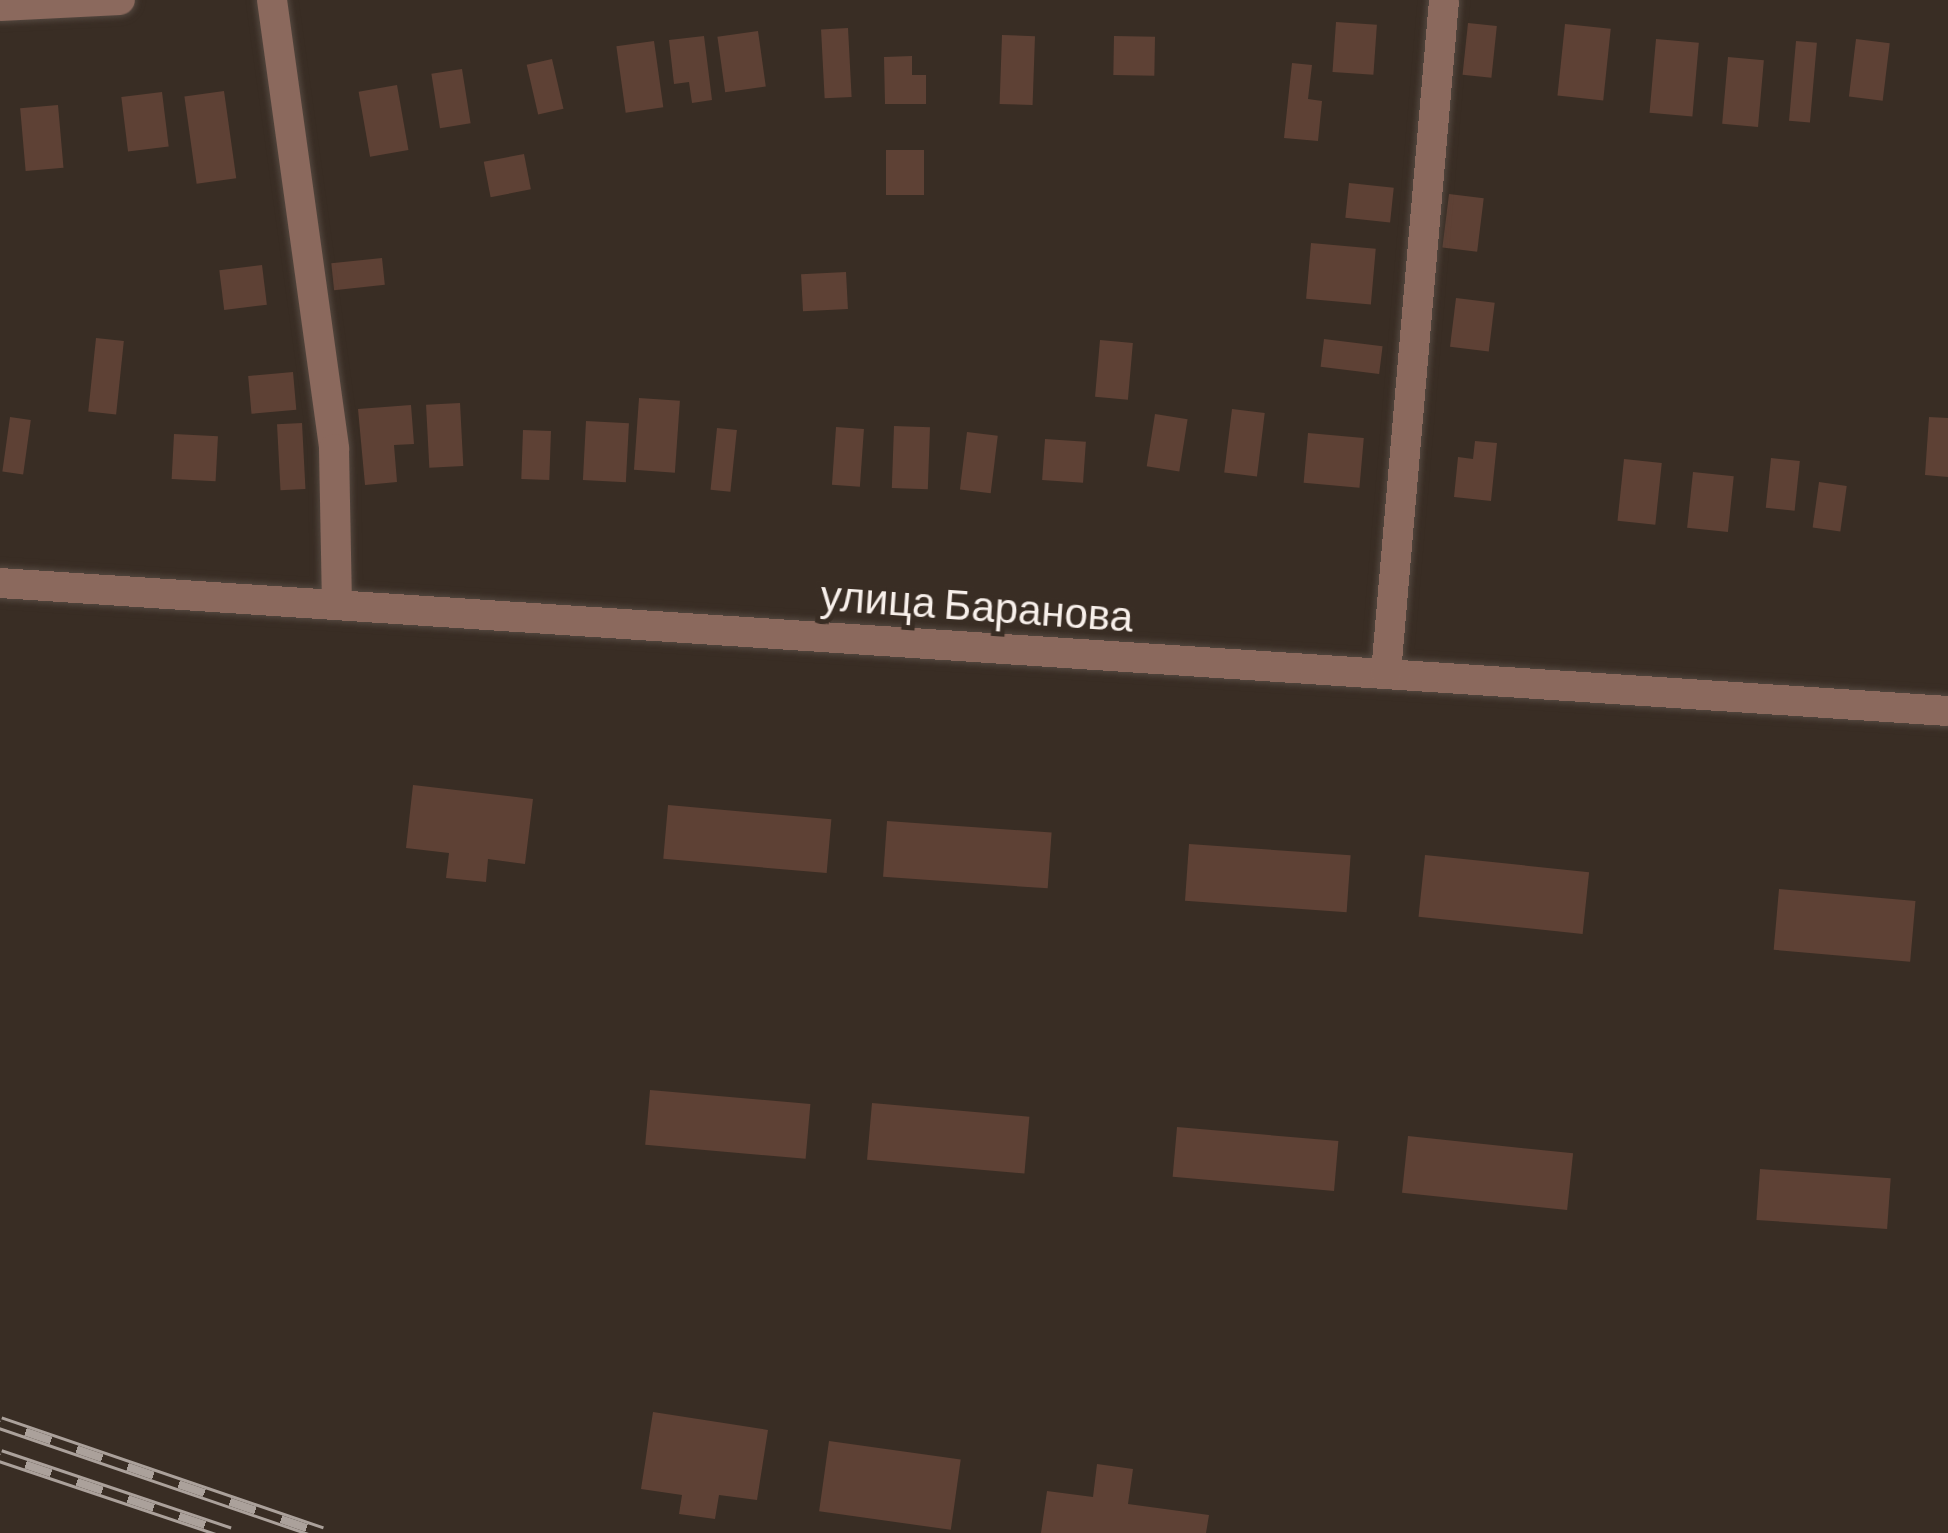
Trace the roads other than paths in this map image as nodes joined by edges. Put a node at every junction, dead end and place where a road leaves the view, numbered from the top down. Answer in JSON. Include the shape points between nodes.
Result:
{"nodes":[{"id":1,"x":120,"y":0,"type":"edge"},
{"id":2,"x":272,"y":0,"type":"edge"},
{"id":3,"x":1444,"y":0,"type":"edge"},
{"id":4,"x":0,"y":6,"type":"edge"},
{"id":5,"x":0,"y":583,"type":"edge"},
{"id":6,"x":337,"y":602,"type":"junction"},
{"id":7,"x":1386,"y":673,"type":"junction"},
{"id":8,"x":1948,"y":711,"type":"edge"}],
"edges":[{"from":1,"to":4,"type":"street"},
{"from":2,"to":6,"type":"street","via":[[334,449]]},
{"from":3,"to":7,"type":"street"},
{"from":5,"to":6,"type":"street","name":"улица Баранова"},
{"from":6,"to":7,"type":"street","name":"улица Баранова"},
{"from":7,"to":8,"type":"street","name":"улица Баранова"}]}
